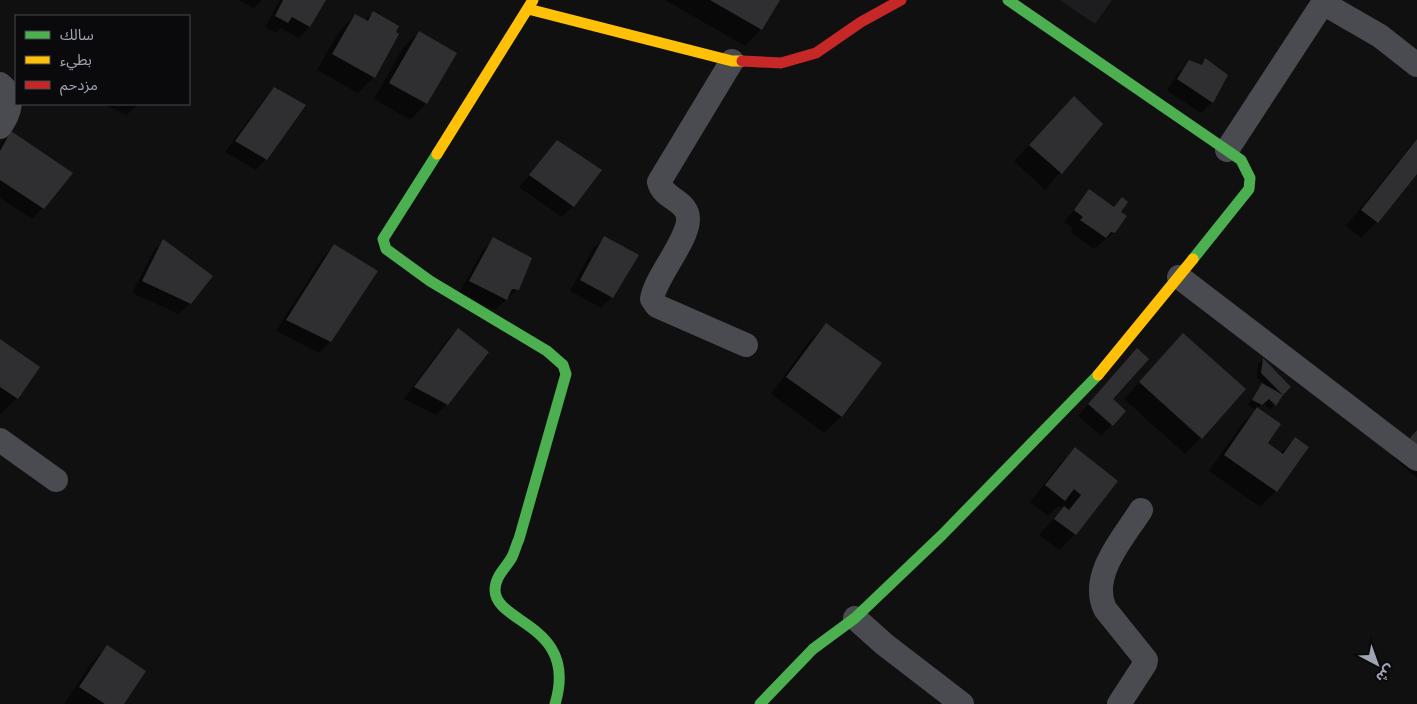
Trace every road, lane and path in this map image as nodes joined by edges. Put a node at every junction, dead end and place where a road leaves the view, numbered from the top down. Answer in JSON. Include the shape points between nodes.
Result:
{"nodes":[{"id":1,"x":901,"y":0,"type":"edge"},
{"id":2,"x":1008,"y":0,"type":"edge"},
{"id":3,"x":1324,"y":1,"type":"edge"},
{"id":4,"x":531,"y":4,"type":"edge"},
{"id":5,"x":732,"y":61,"type":"junction"},
{"id":6,"x":1417,"y":65,"type":"edge"},
{"id":7,"x":0,"y":84,"type":"edge"},
{"id":8,"x":0,"y":127,"type":"edge"},
{"id":9,"x":1227,"y":150,"type":"junction"},
{"id":10,"x":1179,"y":277,"type":"junction"},
{"id":11,"x":746,"y":345,"type":"dead end"},
{"id":12,"x":0,"y":440,"type":"edge"},
{"id":13,"x":1417,"y":459,"type":"edge"},
{"id":14,"x":56,"y":480,"type":"dead end"},
{"id":15,"x":1142,"y":510,"type":"dead end"},
{"id":16,"x":855,"y":618,"type":"junction"},
{"id":17,"x":555,"y":704,"type":"edge"},
{"id":18,"x":760,"y":704,"type":"edge"},
{"id":19,"x":962,"y":704,"type":"edge"},
{"id":20,"x":1119,"y":704,"type":"edge"}],
"edges":[{"from":1,"to":5,"type":"street","via":[[816,53],[798,60],[781,63]]},
{"from":2,"to":9,"type":"street"},
{"from":3,"to":6,"type":"street","via":[[1380,36]]},
{"from":3,"to":9,"type":"street"},
{"from":4,"to":5,"type":"street"},
{"from":4,"to":17,"type":"street","via":[[383,239],[386,249],[430,280],[547,351],[563,365],[566,374],[521,530],[513,555],[495,584],[495,596],[503,606],[545,640],[558,661],[562,683]]},
{"from":5,"to":11,"type":"street","via":[[659,182],[663,192],[683,207],[688,221],[655,286],[652,299],[657,306]]},
{"from":7,"to":8,"type":"street","via":[[6,89],[11,103]]},
{"from":9,"to":10,"type":"street","via":[[1242,160],[1248,169],[1249,189]]},
{"from":10,"to":13,"type":"street"},
{"from":10,"to":16,"type":"street","via":[[1116,355],[1063,413],[1005,474]]},
{"from":12,"to":14,"type":"street"},
{"from":15,"to":20,"type":"street","via":[[1101,580],[1101,602],[1146,660]]},
{"from":16,"to":18,"type":"street","via":[[813,649]]},
{"from":16,"to":19,"type":"street"}]}
